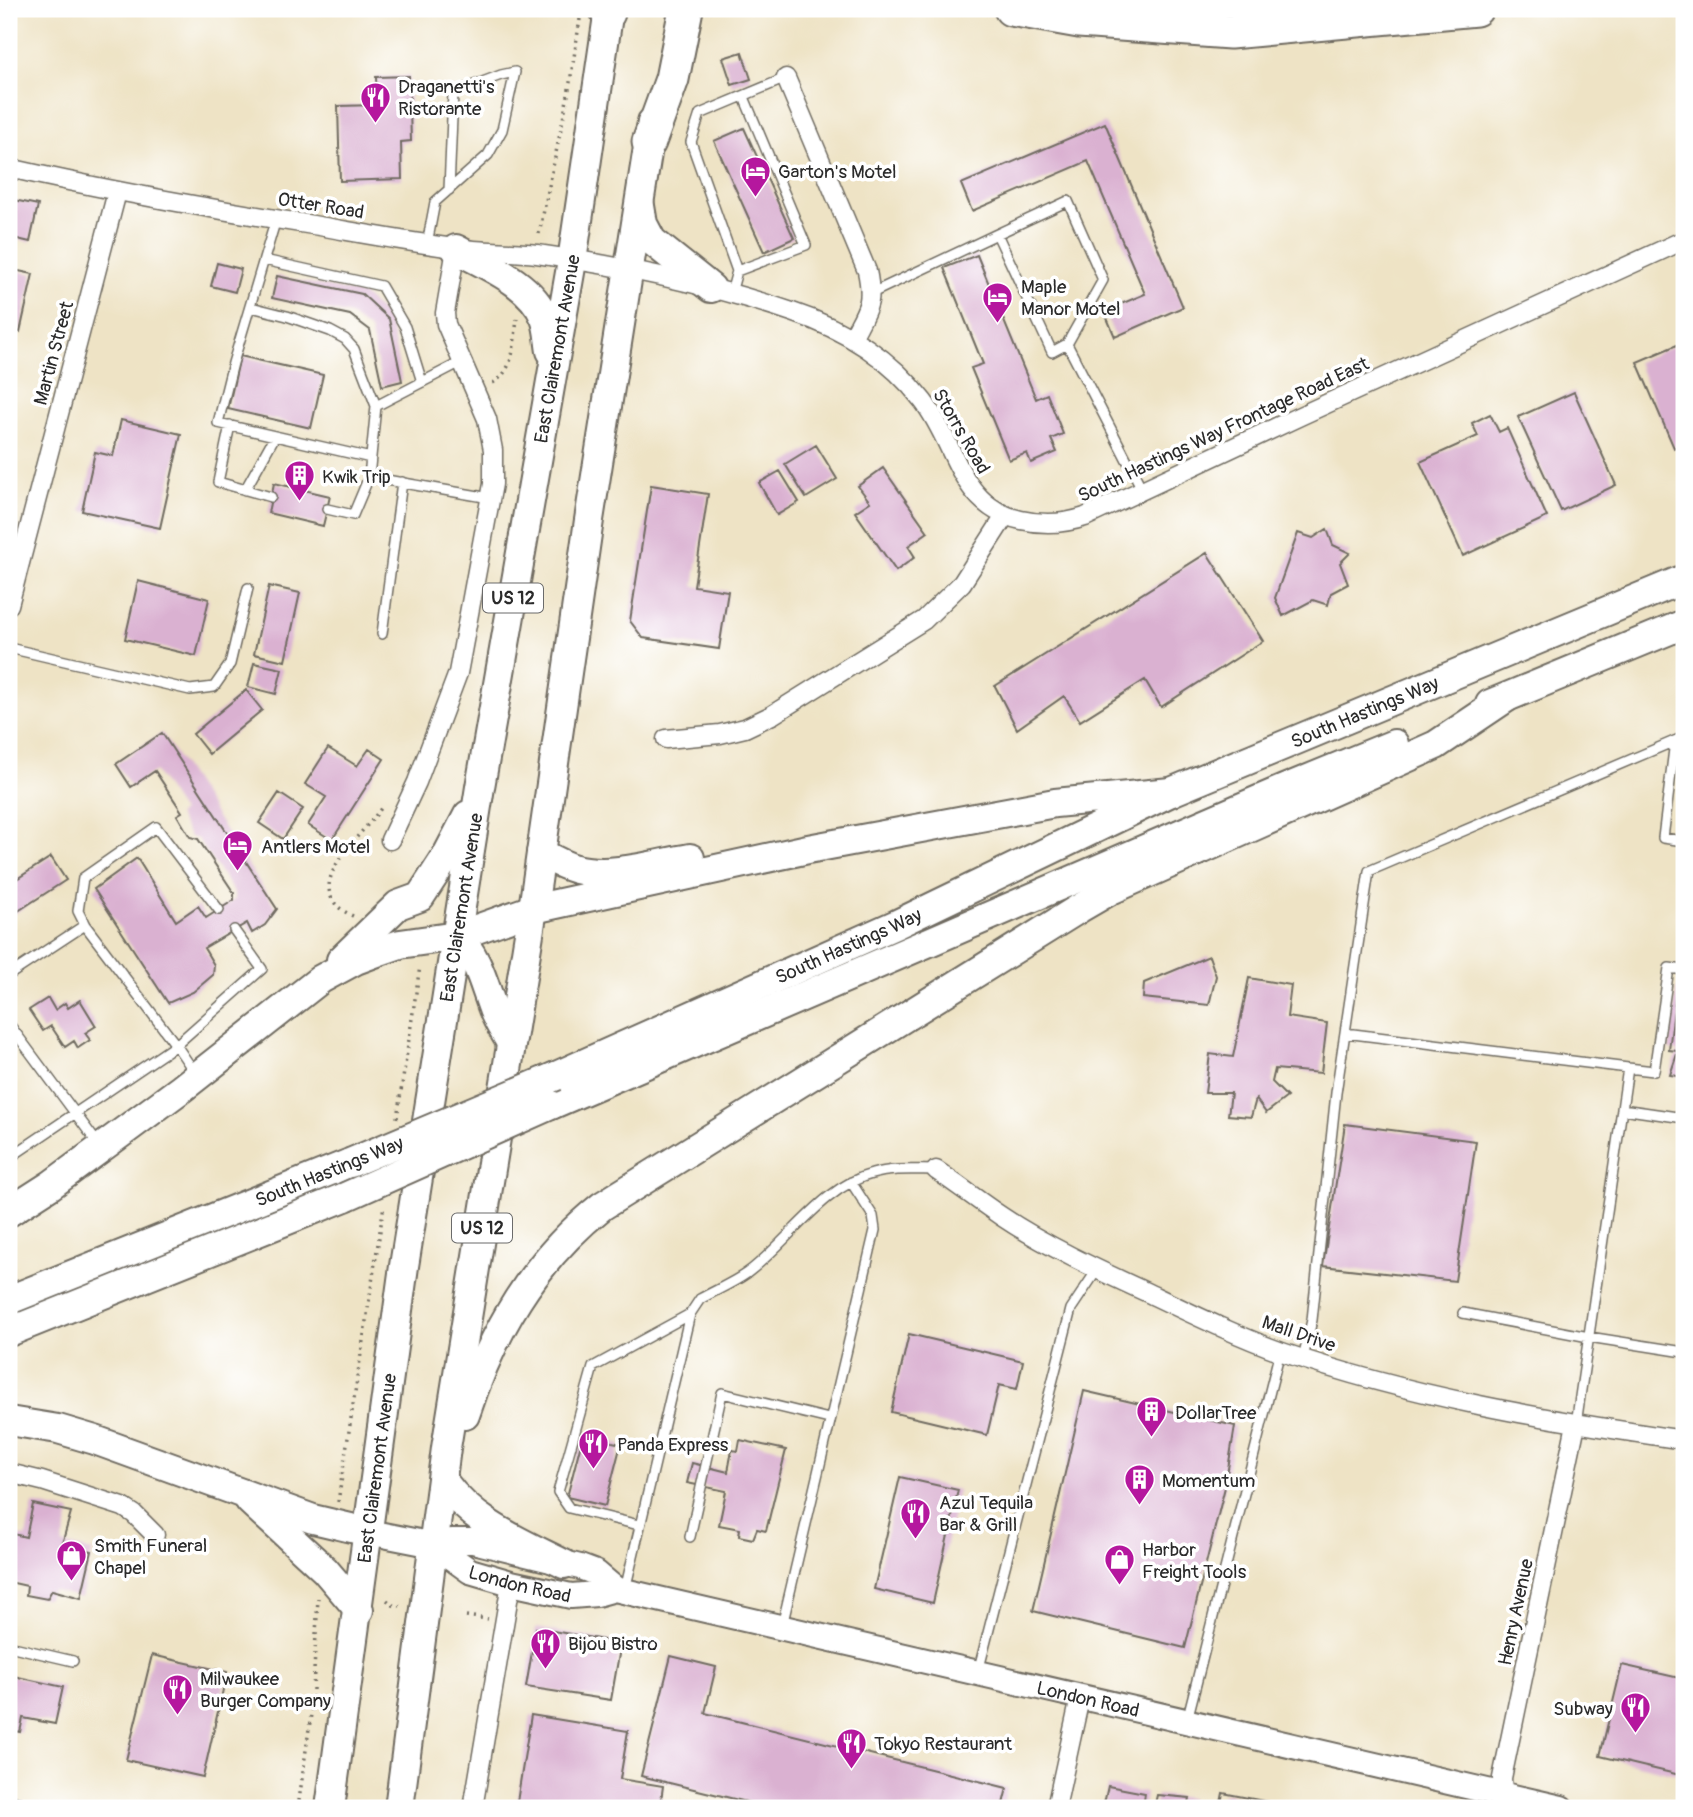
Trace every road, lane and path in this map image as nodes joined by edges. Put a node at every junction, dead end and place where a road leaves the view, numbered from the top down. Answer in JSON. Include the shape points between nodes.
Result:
{"nodes":[{"id":1,"x":670,"y":9,"type":"edge"},
{"id":2,"x":686,"y":9,"type":"edge"},
{"id":3,"x":1011,"y":9,"type":"edge"},
{"id":4,"x":601,"y":10,"type":"edge"},
{"id":5,"x":1461,"y":10,"type":"edge"},
{"id":6,"x":786,"y":78,"type":"joint"},
{"id":7,"x":744,"y":97,"type":"junction"},
{"id":8,"x":649,"y":142,"type":"junction"},
{"id":9,"x":9,"y":168,"type":"edge"},
{"id":10,"x":449,"y":190,"type":"junction"},
{"id":11,"x":117,"y":192,"type":"junction"},
{"id":12,"x":639,"y":203,"type":"junction"},
{"id":13,"x":276,"y":219,"type":"junction"},
{"id":14,"x":997,"y":234,"type":"junction"},
{"id":15,"x":1684,"y":240,"type":"edge"},
{"id":16,"x":428,"y":244,"type":"junction"},
{"id":17,"x":456,"y":249,"type":"junction"},
{"id":18,"x":536,"y":254,"type":"junction"},
{"id":19,"x":264,"y":260,"type":"junction"},
{"id":20,"x":572,"y":261,"type":"junction"},
{"id":21,"x":628,"y":271,"type":"junction"},
{"id":22,"x":737,"y":271,"type":"junction"},
{"id":23,"x":524,"y":290,"type":"junction"},
{"id":24,"x":721,"y":290,"type":"junction"},
{"id":25,"x":872,"y":293,"type":"junction"},
{"id":26,"x":251,"y":307,"type":"junction"},
{"id":27,"x":852,"y":338,"type":"junction"},
{"id":28,"x":1067,"y":344,"type":"junction"},
{"id":29,"x":463,"y":361,"type":"junction"},
{"id":30,"x":553,"y":370,"type":"junction"},
{"id":31,"x":422,"y":382,"type":"junction"},
{"id":32,"x":475,"y":388,"type":"junction"},
{"id":33,"x":376,"y":406,"type":"junction"},
{"id":34,"x":230,"y":425,"type":"junction"},
{"id":35,"x":275,"y":436,"type":"junction"},
{"id":36,"x":371,"y":458,"type":"junction"},
{"id":37,"x":369,"y":477,"type":"junction"},
{"id":38,"x":402,"y":482,"type":"junction"},
{"id":39,"x":1142,"y":489,"type":"junction"},
{"id":40,"x":245,"y":490,"type":"junction"},
{"id":41,"x":271,"y":497,"type":"dead end"},
{"id":42,"x":490,"y":498,"type":"junction"},
{"id":43,"x":327,"y":509,"type":"dead end"},
{"id":44,"x":1004,"y":516,"type":"junction"},
{"id":45,"x":1684,"y":579,"type":"edge"},
{"id":46,"x":248,"y":588,"type":"dead end"},
{"id":47,"x":9,"y":605,"type":"edge"},
{"id":48,"x":1684,"y":624,"type":"edge"},
{"id":49,"x":382,"y":634,"type":"dead end"},
{"id":50,"x":9,"y":648,"type":"edge"},
{"id":51,"x":1506,"y":698,"type":"junction"},
{"id":52,"x":666,"y":739,"type":"dead end"},
{"id":53,"x":1681,"y":740,"type":"edge"},
{"id":54,"x":480,"y":787,"type":"junction"},
{"id":55,"x":1171,"y":792,"type":"junction"},
{"id":56,"x":388,"y":797,"type":"dead end"},
{"id":57,"x":390,"y":840,"type":"dead end"},
{"id":58,"x":1684,"y":841,"type":"edge"},
{"id":59,"x":808,"y":849,"type":"junction"},
{"id":60,"x":541,"y":853,"type":"junction"},
{"id":61,"x":533,"y":909,"type":"junction"},
{"id":62,"x":219,"y":910,"type":"dead end"},
{"id":63,"x":357,"y":917,"type":"dead end"},
{"id":64,"x":85,"y":925,"type":"junction"},
{"id":65,"x":234,"y":930,"type":"dead end"},
{"id":66,"x":457,"y":936,"type":"junction"},
{"id":67,"x":425,"y":939,"type":"junction"},
{"id":68,"x":1684,"y":970,"type":"edge"},
{"id":69,"x":9,"y":975,"type":"edge"},
{"id":70,"x":321,"y":979,"type":"junction"},
{"id":71,"x":9,"y":1024,"type":"edge"},
{"id":72,"x":1345,"y":1033,"type":"junction"},
{"id":73,"x":511,"y":1043,"type":"junction"},
{"id":74,"x":176,"y":1045,"type":"junction"},
{"id":75,"x":1628,"y":1069,"type":"junction"},
{"id":76,"x":197,"y":1076,"type":"junction"},
{"id":77,"x":1622,"y":1110,"type":"junction"},
{"id":78,"x":75,"y":1114,"type":"junction"},
{"id":79,"x":1684,"y":1118,"type":"edge"},
{"id":80,"x":395,"y":1130,"type":"dead end"},
{"id":81,"x":102,"y":1148,"type":"junction"},
{"id":82,"x":9,"y":1158,"type":"edge"},
{"id":83,"x":936,"y":1170,"type":"joint"},
{"id":84,"x":851,"y":1182,"type":"junction"},
{"id":85,"x":385,"y":1198,"type":"dead end"},
{"id":86,"x":9,"y":1212,"type":"edge"},
{"id":87,"x":1097,"y":1269,"type":"junction"},
{"id":88,"x":9,"y":1300,"type":"edge"},
{"id":89,"x":1463,"y":1313,"type":"dead end"},
{"id":90,"x":690,"y":1314,"type":"junction"},
{"id":91,"x":9,"y":1332,"type":"edge"},
{"id":92,"x":1589,"y":1337,"type":"junction"},
{"id":93,"x":1280,"y":1351,"type":"junction"},
{"id":94,"x":1684,"y":1352,"type":"edge"},
{"id":95,"x":1303,"y":1358,"type":"junction"},
{"id":96,"x":829,"y":1419,"type":"junction"},
{"id":97,"x":9,"y":1421,"type":"edge"},
{"id":98,"x":1576,"y":1424,"type":"junction"},
{"id":99,"x":1684,"y":1440,"type":"edge"},
{"id":100,"x":9,"y":1474,"type":"edge"},
{"id":101,"x":443,"y":1481,"type":"junction"},
{"id":102,"x":244,"y":1495,"type":"junction"},
{"id":103,"x":335,"y":1525,"type":"junction"},
{"id":104,"x":639,"y":1525,"type":"junction"},
{"id":105,"x":369,"y":1532,"type":"junction"},
{"id":106,"x":155,"y":1535,"type":"dead end"},
{"id":107,"x":690,"y":1537,"type":"dead end"},
{"id":108,"x":434,"y":1545,"type":"junction"},
{"id":109,"x":564,"y":1564,"type":"junction"},
{"id":110,"x":325,"y":1570,"type":"junction"},
{"id":111,"x":511,"y":1583,"type":"junction"},
{"id":112,"x":620,"y":1590,"type":"junction"},
{"id":113,"x":387,"y":1600,"type":"dead end"},
{"id":114,"x":401,"y":1606,"type":"dead end"},
{"id":115,"x":359,"y":1610,"type":"junction"},
{"id":116,"x":466,"y":1616,"type":"dead end"},
{"id":117,"x":489,"y":1620,"type":"dead end"},
{"id":118,"x":781,"y":1628,"type":"junction"},
{"id":119,"x":9,"y":1646,"type":"edge"},
{"id":120,"x":74,"y":1661,"type":"dead end"},
{"id":121,"x":977,"y":1674,"type":"junction"},
{"id":122,"x":1080,"y":1698,"type":"junction"},
{"id":123,"x":1187,"y":1722,"type":"junction"},
{"id":124,"x":9,"y":1800,"type":"edge"},
{"id":125,"x":1503,"y":1802,"type":"edge"},
{"id":126,"x":45,"y":1808,"type":"edge"},
{"id":127,"x":298,"y":1808,"type":"edge"},
{"id":128,"x":330,"y":1808,"type":"edge"},
{"id":129,"x":399,"y":1808,"type":"edge"},
{"id":130,"x":473,"y":1808,"type":"edge"},
{"id":131,"x":1056,"y":1808,"type":"edge"},
{"id":132,"x":1561,"y":1808,"type":"edge"}],
"edges":[{"from":1,"to":8,"type":"main road","number":"US 12"},
{"from":2,"to":8,"type":"highway","via":[[672,79]]},
{"from":3,"to":5,"type":"highway","via":[[1079,21],[1230,32]]},
{"from":4,"to":18,"type":"path","via":[[568,95]]},
{"from":4,"to":20,"type":"main road","name":"East Clairemont Avenue","number":"US 12"},
{"from":6,"to":7,"type":"lane"},
{"from":6,"to":25,"type":"street","via":[[867,271]]},
{"from":7,"to":22,"type":"lane","via":[[700,114],[691,142]]},
{"from":7,"to":22,"type":"lane","via":[[806,245]]},
{"from":8,"to":12,"type":"main road","number":"US 12"},
{"from":9,"to":11,"type":"street","name":"Otter Road"},
{"from":10,"to":10,"type":"lane","via":[[488,155],[502,130],[515,72],[453,93]]},
{"from":10,"to":16,"type":"lane","via":[[435,202]]},
{"from":11,"to":13,"type":"street","name":"Otter Road"},
{"from":11,"to":47,"type":"street","name":"Martin Street"},
{"from":12,"to":21,"type":"main road","number":"US 12"},
{"from":12,"to":24,"type":"main road","via":[[652,241]]},
{"from":13,"to":16,"type":"street","name":"Otter Road"},
{"from":13,"to":19,"type":"lane"},
{"from":14,"to":25,"type":"lane"},
{"from":14,"to":28,"type":"lane","via":[[1052,352]]},
{"from":14,"to":28,"type":"lane","via":[[1068,201],[1103,280]]},
{"from":15,"to":39,"type":"street","name":"South Hastings Way Frontage Road East"},
{"from":16,"to":17,"type":"street","name":"Otter Road"},
{"from":17,"to":18,"type":"street","name":"Otter Road"},
{"from":17,"to":23,"type":"main road"},
{"from":17,"to":29,"type":"street","via":[[445,313]]},
{"from":18,"to":20,"type":"street","name":"Otter Road"},
{"from":19,"to":26,"type":"lane"},
{"from":19,"to":31,"type":"lane","via":[[382,286],[405,327]]},
{"from":20,"to":21,"type":"street","name":"Otter Road"},
{"from":20,"to":30,"type":"main road","name":"East Clairemont Avenue","number":"US 12"},
{"from":21,"to":24,"type":"street","name":"Storrs Road"},
{"from":21,"to":60,"type":"main road","number":"US 12"},
{"from":22,"to":24,"type":"lane"},
{"from":23,"to":30,"type":"main road","via":[[546,320]]},
{"from":23,"to":32,"type":"path","via":[[506,372],[492,384]]},
{"from":24,"to":27,"type":"street","name":"Storrs Road","via":[[794,313]]},
{"from":25,"to":27,"type":"street"},
{"from":26,"to":33,"type":"lane","via":[[345,339],[354,349]]},
{"from":26,"to":34,"type":"lane","via":[[218,422]]},
{"from":27,"to":44,"type":"street","name":"Storrs Road","via":[[913,389],[941,430],[972,491]]},
{"from":28,"to":39,"type":"lane"},
{"from":29,"to":31,"type":"lane"},
{"from":29,"to":32,"type":"street"},
{"from":30,"to":54,"type":"main road","name":"East Clairemont Avenue","number":"US 12"},
{"from":31,"to":33,"type":"lane"},
{"from":32,"to":42,"type":"street","via":[[493,450]]},
{"from":33,"to":36,"type":"lane"},
{"from":34,"to":35,"type":"lane"},
{"from":34,"to":40,"type":"lane","via":[[218,482]]},
{"from":35,"to":36,"type":"lane"},
{"from":35,"to":40,"type":"lane"},
{"from":36,"to":37,"type":"lane"},
{"from":37,"to":38,"type":"lane"},
{"from":37,"to":43,"type":"lane","via":[[353,515]]},
{"from":38,"to":42,"type":"lane"},
{"from":38,"to":49,"type":"lane"},
{"from":39,"to":44,"type":"street","name":"South Hastings Way Frontage Road East","via":[[1071,522],[1041,524]]},
{"from":40,"to":41,"type":"lane"},
{"from":42,"to":57,"type":"street","via":[[458,673]]},
{"from":44,"to":52,"type":"street","via":[[962,583],[924,620],[763,720],[720,734]]},
{"from":45,"to":55,"type":"main road","name":"South Hastings Way"},
{"from":46,"to":50,"type":"lane","via":[[230,664],[214,687],[190,690]]},
{"from":48,"to":51,"type":"main road","name":"South Hastings Way"},
{"from":51,"to":91,"type":"main road","name":"South Hastings Way","bridge":true,"via":[[1284,789],[345,1197]]},
{"from":51,"to":101,"type":"main road","via":[[1436,745],[1111,890],[602,1206],[551,1253],[505,1320],[484,1361]]},
{"from":53,"to":58,"type":"lane","via":[[1663,838]]},
{"from":53,"to":72,"type":"lane","via":[[1369,871]]},
{"from":54,"to":66,"type":"main road","name":"East Clairemont Avenue","number":"US 12"},
{"from":54,"to":70,"type":"main road","via":[[446,857],[420,897],[398,905]]},
{"from":55,"to":59,"type":"main road","via":[[1055,803]]},
{"from":55,"to":88,"type":"main road","name":"South Hastings Way","bridge":true,"via":[[897,924],[556,1076]]},
{"from":56,"to":63,"type":"path","via":[[332,871],[334,899]]},
{"from":59,"to":60,"type":"main road","via":[[704,856],[592,871],[575,869]]},
{"from":59,"to":61,"type":"main road"},
{"from":60,"to":61,"type":"main road","number":"US 12"},
{"from":61,"to":66,"type":"main road"},
{"from":61,"to":73,"type":"main road","number":"US 12"},
{"from":62,"to":64,"type":"lane","via":[[156,827],[83,878],[78,911]]},
{"from":64,"to":69,"type":"lane"},
{"from":64,"to":74,"type":"lane"},
{"from":65,"to":74,"type":"lane","via":[[262,969]]},
{"from":66,"to":67,"type":"main road"},
{"from":66,"to":73,"type":"main road","via":[[474,958],[494,1013]]},
{"from":66,"to":105,"type":"main road","name":"East Clairemont Avenue","number":"US 12","via":[[404,1266]]},
{"from":67,"to":70,"type":"main road","via":[[356,960]]},
{"from":67,"to":80,"type":"path"},
{"from":68,"to":75,"type":"lane","via":[[1669,968],[1654,1071]]},
{"from":70,"to":76,"type":"main road"},
{"from":71,"to":78,"type":"lane"},
{"from":72,"to":75,"type":"lane"},
{"from":72,"to":95,"type":"lane","via":[[1312,1321]]},
{"from":73,"to":101,"type":"main road","number":"US 12"},
{"from":74,"to":76,"type":"lane"},
{"from":74,"to":78,"type":"lane"},
{"from":75,"to":77,"type":"lane"},
{"from":76,"to":81,"type":"main road"},
{"from":77,"to":79,"type":"lane"},
{"from":77,"to":92,"type":"lane"},
{"from":78,"to":81,"type":"lane"},
{"from":78,"to":82,"type":"lane"},
{"from":81,"to":86,"type":"main road"},
{"from":83,"to":84,"type":"lane","via":[[892,1170]]},
{"from":83,"to":87,"type":"street","name":"Mall Drive","via":[[1003,1218]]},
{"from":84,"to":90,"type":"lane","via":[[747,1273],[700,1299]]},
{"from":84,"to":96,"type":"lane","via":[[873,1216],[874,1230]]},
{"from":85,"to":103,"type":"path"},
{"from":87,"to":93,"type":"street","name":"Mall Drive"},
{"from":87,"to":121,"type":"lane","via":[[1071,1309]]},
{"from":89,"to":92,"type":"lane"},
{"from":90,"to":104,"type":"lane"},
{"from":90,"to":104,"type":"lane","via":[[593,1367],[558,1492],[569,1508]]},
{"from":92,"to":94,"type":"lane"},
{"from":92,"to":98,"type":"lane"},
{"from":93,"to":95,"type":"street","name":"Mall Drive"},
{"from":93,"to":123,"type":"lane"},
{"from":95,"to":98,"type":"street","name":"Mall Drive","via":[[1413,1391]]},
{"from":96,"to":107,"type":"lane","via":[[722,1393]]},
{"from":96,"to":118,"type":"lane"},
{"from":97,"to":102,"type":"main road","via":[[95,1440]]},
{"from":98,"to":99,"type":"street","name":"Mall Drive"},
{"from":98,"to":125,"type":"street","name":"Henry Avenue","via":[[1502,1778]]},
{"from":100,"to":106,"type":"street","via":[[123,1507]]},
{"from":101,"to":108,"type":"main road","number":"US 12"},
{"from":101,"to":109,"type":"main road","via":[[463,1506],[485,1523]]},
{"from":102,"to":103,"type":"main road"},
{"from":102,"to":110,"type":"main road"},
{"from":103,"to":105,"type":"main road"},
{"from":104,"to":112,"type":"lane"},
{"from":105,"to":108,"type":"street","name":"London Road"},
{"from":105,"to":115,"type":"main road","name":"East Clairemont Avenue","number":"US 12"},
{"from":108,"to":109,"type":"street","name":"London Road","via":[[473,1541]]},
{"from":108,"to":111,"type":"street","name":"London Road","via":[[470,1571]]},
{"from":108,"to":129,"type":"main road","number":"US 12"},
{"from":109,"to":112,"type":"street","name":"London Road","via":[[596,1573]]},
{"from":110,"to":115,"type":"main road"},
{"from":110,"to":127,"type":"path","via":[[317,1601],[312,1707]]},
{"from":111,"to":112,"type":"street","name":"London Road","via":[[570,1596]]},
{"from":111,"to":130,"type":"street"},
{"from":112,"to":118,"type":"street","name":"London Road"},
{"from":113,"to":114,"type":"path"},
{"from":115,"to":128,"type":"main road","name":"East Clairemont Avenue","number":"US 12"},
{"from":116,"to":117,"type":"path"},
{"from":118,"to":121,"type":"street","name":"London Road"},
{"from":119,"to":120,"type":"lane"},
{"from":121,"to":122,"type":"street","name":"London Road"},
{"from":122,"to":123,"type":"street","name":"London Road"},
{"from":122,"to":131,"type":"street"},
{"from":123,"to":125,"type":"street","name":"London Road"},
{"from":124,"to":126,"type":"lane"},
{"from":125,"to":132,"type":"street","name":"London Road"}]}
